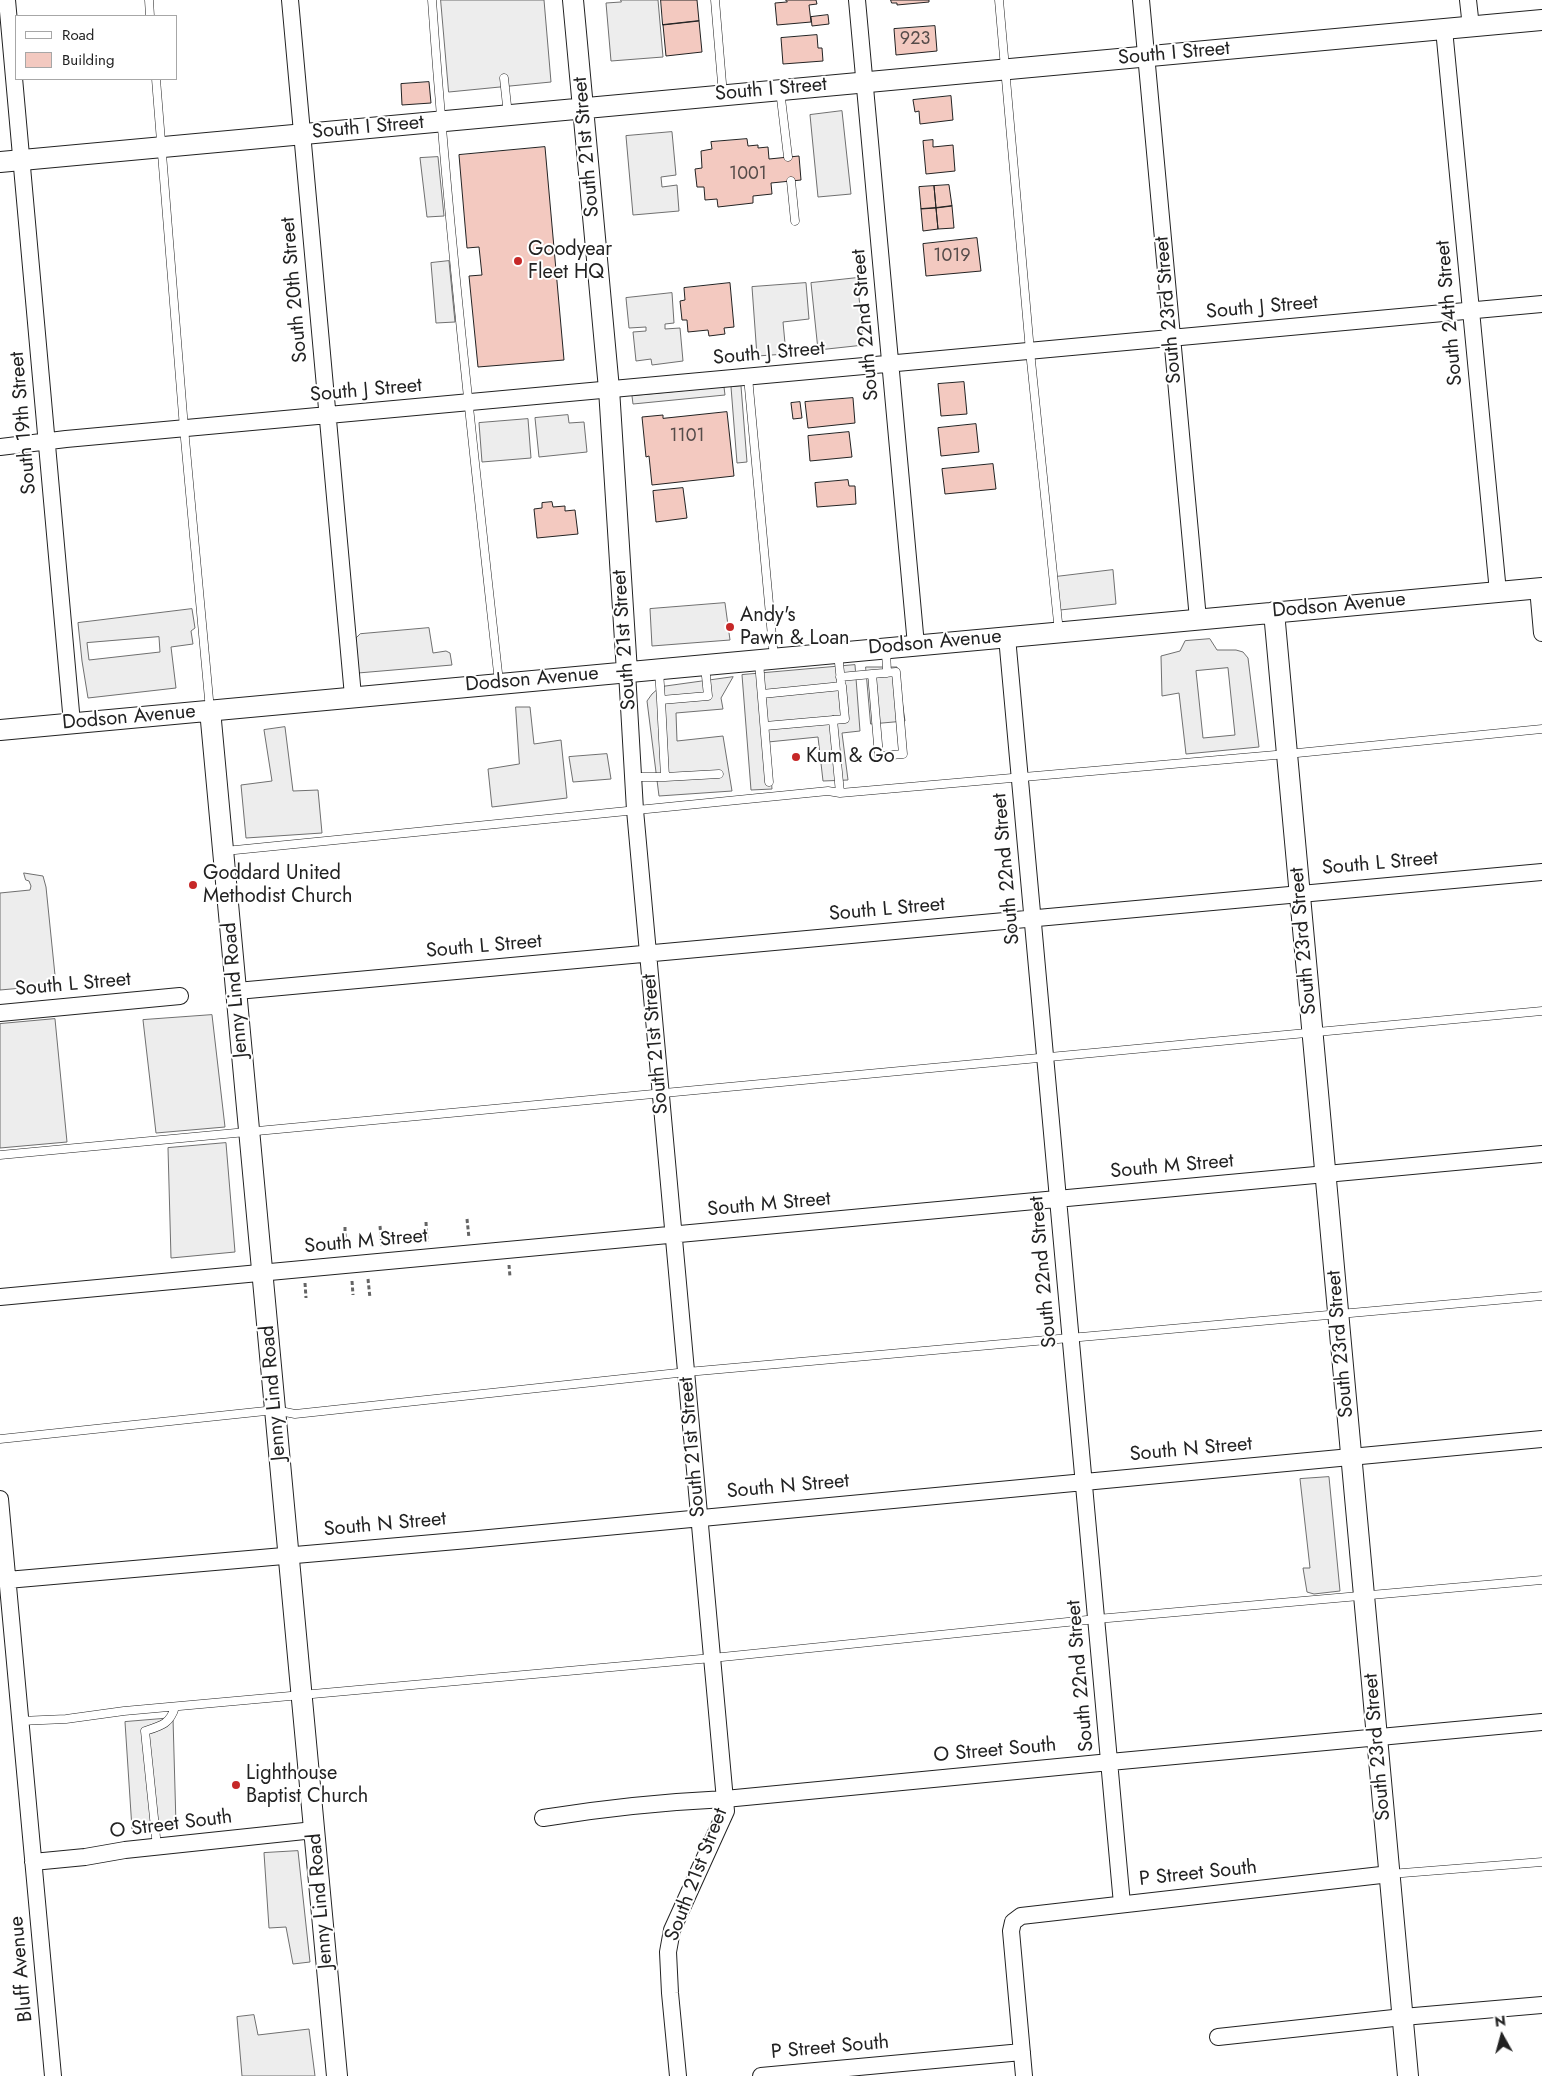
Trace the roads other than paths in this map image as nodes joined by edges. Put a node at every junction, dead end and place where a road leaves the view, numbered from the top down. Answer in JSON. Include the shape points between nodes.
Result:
{"nodes":[{"id":1,"x":7,"y":0,"type":"edge"},
{"id":2,"x":148,"y":0,"type":"edge"},
{"id":3,"x":290,"y":0,"type":"edge"},
{"id":4,"x":432,"y":0,"type":"edge"},
{"id":5,"x":573,"y":0,"type":"edge"},
{"id":6,"x":715,"y":0,"type":"edge"},
{"id":7,"x":857,"y":0,"type":"edge"},
{"id":8,"x":998,"y":0,"type":"edge"},
{"id":9,"x":1141,"y":0,"type":"edge"},
{"id":10,"x":1468,"y":0,"type":"edge"},
{"id":11,"x":150,"y":15,"type":"edge"},
{"id":12,"x":1542,"y":20,"type":"edge"},
{"id":13,"x":1471,"y":27,"type":"junction"},
{"id":14,"x":1444,"y":29,"type":"junction"},
{"id":15,"x":1146,"y":56,"type":"junction"},
{"id":16,"x":1005,"y":69,"type":"junction"},
{"id":17,"x":504,"y":78,"type":"dead end"},
{"id":18,"x":156,"y":80,"type":"edge"},
{"id":19,"x":865,"y":82,"type":"junction"},
{"id":20,"x":780,"y":90,"type":"junction"},
{"id":21,"x":723,"y":95,"type":"junction"},
{"id":22,"x":583,"y":108,"type":"junction"},
{"id":23,"x":508,"y":115,"type":"junction"},
{"id":24,"x":440,"y":121,"type":"junction"},
{"id":25,"x":302,"y":134,"type":"junction"},
{"id":26,"x":163,"y":147,"type":"junction"},
{"id":27,"x":788,"y":157,"type":"dead end"},
{"id":28,"x":22,"y":160,"type":"junction"},
{"id":29,"x":0,"y":162,"type":"edge"},
{"id":30,"x":791,"y":181,"type":"dead end"},
{"id":31,"x":795,"y":221,"type":"dead end"},
{"id":32,"x":1542,"y":304,"type":"edge"},
{"id":33,"x":1471,"y":310,"type":"junction"},
{"id":34,"x":1172,"y":338,"type":"junction"},
{"id":35,"x":1030,"y":351,"type":"junction"},
{"id":36,"x":890,"y":364,"type":"junction"},
{"id":37,"x":748,"y":377,"type":"junction"},
{"id":38,"x":609,"y":389,"type":"junction"},
{"id":39,"x":468,"y":403,"type":"junction"},
{"id":40,"x":327,"y":415,"type":"junction"},
{"id":41,"x":184,"y":428,"type":"junction"},
{"id":42,"x":47,"y":442,"type":"junction"},
{"id":43,"x":0,"y":447,"type":"edge"},
{"id":44,"x":1540,"y":588,"type":"edge"},
{"id":45,"x":1498,"y":592,"type":"junction"},
{"id":46,"x":1274,"y":612,"type":"junction"},
{"id":47,"x":1198,"y":619,"type":"junction"},
{"id":48,"x":1060,"y":632,"type":"junction"},
{"id":49,"x":1542,"y":633,"type":"edge"},
{"id":50,"x":1007,"y":637,"type":"junction"},
{"id":51,"x":916,"y":645,"type":"junction"},
{"id":52,"x":886,"y":648,"type":"junction"},
{"id":53,"x":838,"y":652,"type":"junction"},
{"id":54,"x":766,"y":659,"type":"junction"},
{"id":55,"x":705,"y":664,"type":"junction"},
{"id":56,"x":659,"y":668,"type":"junction"},
{"id":57,"x":627,"y":672,"type":"junction"},
{"id":58,"x":887,"y":673,"type":"junction"},
{"id":59,"x":872,"y":674,"type":"junction"},
{"id":60,"x":840,"y":677,"type":"junction"},
{"id":61,"x":499,"y":683,"type":"junction"},
{"id":62,"x":842,"y":686,"type":"junction"},
{"id":63,"x":762,"y":694,"type":"junction"},
{"id":64,"x":353,"y":696,"type":"junction"},
{"id":65,"x":661,"y":700,"type":"junction"},
{"id":66,"x":210,"y":710,"type":"junction"},
{"id":67,"x":833,"y":720,"type":"junction"},
{"id":68,"x":72,"y":723,"type":"junction"},
{"id":69,"x":764,"y":726,"type":"junction"},
{"id":70,"x":1542,"y":729,"type":"edge"},
{"id":71,"x":0,"y":730,"type":"edge"},
{"id":72,"x":1287,"y":754,"type":"junction"},
{"id":73,"x":719,"y":774,"type":"dead end"},
{"id":74,"x":634,"y":777,"type":"junction"},
{"id":75,"x":665,"y":777,"type":"junction"},
{"id":76,"x":1020,"y":777,"type":"junction"},
{"id":77,"x":769,"y":782,"type":"dead end"},
{"id":78,"x":840,"y":793,"type":"junction"},
{"id":79,"x":635,"y":810,"type":"junction"},
{"id":80,"x":223,"y":851,"type":"junction"},
{"id":81,"x":1542,"y":872,"type":"edge"},
{"id":82,"x":1300,"y":892,"type":"junction"},
{"id":83,"x":1033,"y":918,"type":"junction"},
{"id":84,"x":648,"y":953,"type":"junction"},
{"id":85,"x":237,"y":991,"type":"junction"},
{"id":86,"x":180,"y":996,"type":"dead end"},
{"id":87,"x":1542,"y":1011,"type":"edge"},
{"id":88,"x":0,"y":1012,"type":"edge"},
{"id":89,"x":1313,"y":1032,"type":"junction"},
{"id":90,"x":1045,"y":1056,"type":"junction"},
{"id":91,"x":661,"y":1093,"type":"junction"},
{"id":92,"x":250,"y":1131,"type":"junction"},
{"id":93,"x":1542,"y":1154,"type":"edge"},
{"id":94,"x":0,"y":1155,"type":"edge"},
{"id":95,"x":1326,"y":1174,"type":"junction"},
{"id":96,"x":1058,"y":1200,"type":"junction"},
{"id":97,"x":675,"y":1235,"type":"junction"},
{"id":98,"x":263,"y":1272,"type":"junction"},
{"id":99,"x":1542,"y":1296,"type":"edge"},
{"id":100,"x":0,"y":1297,"type":"edge"},
{"id":101,"x":1338,"y":1315,"type":"junction"},
{"id":102,"x":1071,"y":1339,"type":"junction"},
{"id":103,"x":687,"y":1372,"type":"junction"},
{"id":104,"x":275,"y":1410,"type":"junction"},
{"id":105,"x":0,"y":1439,"type":"edge"},
{"id":106,"x":1542,"y":1439,"type":"edge"},
{"id":107,"x":1350,"y":1457,"type":"junction"},
{"id":108,"x":1084,"y":1481,"type":"junction"},
{"id":109,"x":0,"y":1499,"type":"edge"},
{"id":110,"x":699,"y":1517,"type":"junction"},
{"id":111,"x":288,"y":1555,"type":"junction"},
{"id":112,"x":7,"y":1580,"type":"junction"},
{"id":113,"x":1542,"y":1580,"type":"edge"},
{"id":114,"x":1364,"y":1596,"type":"junction"},
{"id":115,"x":1097,"y":1619,"type":"junction"},
{"id":116,"x":712,"y":1658,"type":"junction"},
{"id":117,"x":301,"y":1696,"type":"junction"},
{"id":118,"x":175,"y":1708,"type":"junction"},
{"id":119,"x":20,"y":1721,"type":"junction"},
{"id":120,"x":1542,"y":1722,"type":"edge"},
{"id":121,"x":1377,"y":1738,"type":"junction"},
{"id":122,"x":1110,"y":1762,"type":"junction"},
{"id":123,"x":725,"y":1799,"type":"junction"},
{"id":124,"x":543,"y":1818,"type":"dead end"},
{"id":125,"x":314,"y":1830,"type":"junction"},
{"id":126,"x":157,"y":1847,"type":"junction"},
{"id":127,"x":34,"y":1862,"type":"junction"},
{"id":128,"x":1542,"y":1862,"type":"edge"},
{"id":129,"x":1390,"y":1874,"type":"junction"},
{"id":130,"x":1122,"y":1904,"type":"junction"},
{"id":131,"x":1542,"y":2005,"type":"edge"},
{"id":132,"x":1403,"y":2017,"type":"junction"},
{"id":133,"x":1218,"y":2038,"type":"dead end"},
{"id":134,"x":1022,"y":2052,"type":"junction"},
{"id":135,"x":54,"y":2076,"type":"edge"},
{"id":136,"x":337,"y":2076,"type":"edge"},
{"id":137,"x":678,"y":2076,"type":"edge"},
{"id":138,"x":761,"y":2076,"type":"edge"},
{"id":139,"x":1024,"y":2076,"type":"edge"},
{"id":140,"x":1408,"y":2076,"type":"edge"}],
"edges":[{"from":1,"to":28,"type":"street","name":"South 19th Street"},
{"from":2,"to":11,"type":"lane"},
{"from":3,"to":25,"type":"street","name":"South 20th Street"},
{"from":4,"to":24,"type":"lane"},
{"from":5,"to":22,"type":"street","name":"South 21st Street"},
{"from":6,"to":21,"type":"lane"},
{"from":7,"to":19,"type":"street","name":"South 22nd Street"},
{"from":8,"to":16,"type":"lane"},
{"from":9,"to":15,"type":"street","name":"South 23rd Street"},
{"from":10,"to":13,"type":"street"},
{"from":12,"to":13,"type":"street","name":"South I Street"},
{"from":13,"to":14,"type":"street","name":"South I Street"},
{"from":14,"to":15,"type":"street","name":"South I Street"},
{"from":14,"to":33,"type":"street","name":"South 24th Street"},
{"from":15,"to":16,"type":"street","name":"South I Street"},
{"from":15,"to":34,"type":"street","name":"South 23rd Street"},
{"from":16,"to":19,"type":"street","name":"South I Street"},
{"from":16,"to":35,"type":"lane"},
{"from":17,"to":23,"type":"lane"},
{"from":18,"to":26,"type":"lane"},
{"from":19,"to":20,"type":"street","name":"South I Street"},
{"from":19,"to":36,"type":"street","name":"South 22nd Street"},
{"from":20,"to":21,"type":"street","name":"South I Street"},
{"from":20,"to":27,"type":"lane"},
{"from":21,"to":22,"type":"street","name":"South I Street"},
{"from":22,"to":23,"type":"street","name":"South I Street"},
{"from":22,"to":38,"type":"street","name":"South 21st Street"},
{"from":23,"to":24,"type":"street","name":"South I Street"},
{"from":24,"to":25,"type":"street","name":"South I Street"},
{"from":24,"to":39,"type":"lane"},
{"from":25,"to":26,"type":"street","name":"South I Street"},
{"from":25,"to":40,"type":"street","name":"South 20th Street"},
{"from":26,"to":28,"type":"street","name":"South I Street"},
{"from":26,"to":41,"type":"lane"},
{"from":28,"to":29,"type":"street","name":"South I Street"},
{"from":28,"to":42,"type":"street","name":"South 19th Street"},
{"from":30,"to":31,"type":"lane"},
{"from":32,"to":33,"type":"street","name":"South J Street"},
{"from":33,"to":34,"type":"street","name":"South J Street"},
{"from":33,"to":45,"type":"street","name":"South 24th Street"},
{"from":34,"to":35,"type":"street","name":"South J Street"},
{"from":34,"to":47,"type":"street","name":"South 23rd Street"},
{"from":35,"to":36,"type":"street","name":"South J Street"},
{"from":35,"to":48,"type":"lane"},
{"from":36,"to":37,"type":"street","name":"South J Street"},
{"from":36,"to":51,"type":"street","name":"South 22nd Street"},
{"from":37,"to":38,"type":"street","name":"South J Street"},
{"from":37,"to":54,"type":"lane"},
{"from":38,"to":39,"type":"street","name":"South J Street"},
{"from":38,"to":57,"type":"street","name":"South 21st Street"},
{"from":39,"to":40,"type":"street","name":"South J Street"},
{"from":39,"to":61,"type":"lane"},
{"from":40,"to":41,"type":"street","name":"South J Street"},
{"from":40,"to":64,"type":"street","name":"South 20th Street"},
{"from":41,"to":42,"type":"street","name":"South J Street"},
{"from":41,"to":66,"type":"lane"},
{"from":42,"to":43,"type":"street","name":"South J Street"},
{"from":42,"to":68,"type":"street","name":"South 19th Street"},
{"from":44,"to":45,"type":"street","name":"Dodson Avenue"},
{"from":44,"to":49,"type":"street"},
{"from":45,"to":46,"type":"street","name":"Dodson Avenue"},
{"from":46,"to":47,"type":"street","name":"Dodson Avenue"},
{"from":46,"to":72,"type":"street","name":"South 23rd Street"},
{"from":47,"to":48,"type":"street","name":"Dodson Avenue"},
{"from":48,"to":50,"type":"street","name":"Dodson Avenue"},
{"from":50,"to":51,"type":"street","name":"Dodson Avenue"},
{"from":50,"to":76,"type":"street","name":"South 22nd Street"},
{"from":51,"to":52,"type":"street","name":"Dodson Avenue"},
{"from":52,"to":53,"type":"street","name":"Dodson Avenue"},
{"from":52,"to":58,"type":"lane"},
{"from":53,"to":54,"type":"street","name":"Dodson Avenue"},
{"from":53,"to":60,"type":"lane"},
{"from":54,"to":55,"type":"street","name":"Dodson Avenue"},
{"from":54,"to":63,"type":"lane"},
{"from":55,"to":56,"type":"street","name":"Dodson Avenue"},
{"from":55,"to":65,"type":"lane","via":[[708,696]]},
{"from":56,"to":57,"type":"street","name":"Dodson Avenue"},
{"from":56,"to":65,"type":"lane"},
{"from":57,"to":61,"type":"street","name":"Dodson Avenue"},
{"from":57,"to":74,"type":"street","name":"South 21st Street"},
{"from":58,"to":59,"type":"lane"},
{"from":58,"to":59,"type":"lane","via":[[896,672],[903,754],[879,756]]},
{"from":59,"to":60,"type":"lane"},
{"from":60,"to":62,"type":"lane"},
{"from":61,"to":64,"type":"street","name":"Dodson Avenue"},
{"from":62,"to":63,"type":"lane"},
{"from":62,"to":67,"type":"lane","via":[[845,719]]},
{"from":63,"to":69,"type":"lane"},
{"from":64,"to":66,"type":"street","name":"Dodson Avenue"},
{"from":65,"to":75,"type":"lane"},
{"from":66,"to":68,"type":"street","name":"Dodson Avenue"},
{"from":66,"to":80,"type":"street","name":"Jenny Lind Road"},
{"from":67,"to":69,"type":"lane"},
{"from":67,"to":78,"type":"lane"},
{"from":68,"to":71,"type":"street","name":"Dodson Avenue"},
{"from":69,"to":77,"type":"lane"},
{"from":70,"to":72,"type":"lane"},
{"from":72,"to":76,"type":"lane"},
{"from":72,"to":82,"type":"street","name":"South 23rd Street"},
{"from":73,"to":75,"type":"lane"},
{"from":74,"to":75,"type":"lane"},
{"from":74,"to":79,"type":"street","name":"South 21st Street"},
{"from":76,"to":78,"type":"lane"},
{"from":76,"to":83,"type":"street","name":"South 22nd Street"},
{"from":78,"to":79,"type":"lane"},
{"from":79,"to":80,"type":"lane"},
{"from":79,"to":84,"type":"street","name":"South 21st Street"},
{"from":80,"to":85,"type":"street","name":"Jenny Lind Road"},
{"from":81,"to":82,"type":"street","name":"South L Street"},
{"from":82,"to":83,"type":"street","name":"South L Street"},
{"from":82,"to":89,"type":"street","name":"South 23rd Street"},
{"from":83,"to":84,"type":"street","name":"South L Street"},
{"from":83,"to":90,"type":"street","name":"South 22nd Street"},
{"from":84,"to":85,"type":"street","name":"South L Street"},
{"from":84,"to":91,"type":"street","name":"South 21st Street"},
{"from":85,"to":92,"type":"street","name":"Jenny Lind Road"},
{"from":86,"to":88,"type":"street","name":"South L Street"},
{"from":87,"to":89,"type":"lane"},
{"from":89,"to":90,"type":"lane"},
{"from":89,"to":95,"type":"street","name":"South 23rd Street"},
{"from":90,"to":91,"type":"lane"},
{"from":90,"to":96,"type":"street","name":"South 22nd Street"},
{"from":91,"to":92,"type":"lane"},
{"from":91,"to":97,"type":"street","name":"South 21st Street"},
{"from":92,"to":94,"type":"lane"},
{"from":92,"to":98,"type":"street","name":"Jenny Lind Road"},
{"from":93,"to":95,"type":"street","name":"South M Street"},
{"from":95,"to":96,"type":"street","name":"South M Street"},
{"from":95,"to":101,"type":"street","name":"South 23rd Street"},
{"from":96,"to":97,"type":"street","name":"South M Street"},
{"from":96,"to":102,"type":"street","name":"South 22nd Street"},
{"from":97,"to":98,"type":"street","name":"South M Street"},
{"from":97,"to":103,"type":"street","name":"South 21st Street"},
{"from":98,"to":100,"type":"street","name":"South M Street"},
{"from":98,"to":104,"type":"street","name":"Jenny Lind Road"},
{"from":99,"to":101,"type":"lane"},
{"from":101,"to":102,"type":"lane"},
{"from":101,"to":107,"type":"street","name":"South 23rd Street"},
{"from":102,"to":103,"type":"lane"},
{"from":102,"to":108,"type":"street","name":"South 22nd Street"},
{"from":103,"to":104,"type":"lane","via":[[294,1414]]},
{"from":103,"to":110,"type":"street","name":"South 21st Street"},
{"from":104,"to":105,"type":"lane"},
{"from":104,"to":111,"type":"street","name":"Jenny Lind Road"},
{"from":106,"to":107,"type":"street","name":"South N Street"},
{"from":107,"to":108,"type":"street","name":"South N Street"},
{"from":107,"to":114,"type":"street","name":"South 23rd Street"},
{"from":108,"to":110,"type":"street","name":"South N Street"},
{"from":108,"to":115,"type":"street","name":"South 22nd Street"},
{"from":109,"to":112,"type":"street","name":"Bluff Avenue"},
{"from":110,"to":111,"type":"street","name":"South N Street"},
{"from":110,"to":116,"type":"street","name":"South 21st Street"},
{"from":111,"to":112,"type":"street","name":"South N Street"},
{"from":111,"to":117,"type":"street","name":"Jenny Lind Road"},
{"from":112,"to":119,"type":"street","name":"Bluff Avenue"},
{"from":113,"to":114,"type":"lane"},
{"from":114,"to":115,"type":"lane"},
{"from":114,"to":121,"type":"street","name":"South 23rd Street"},
{"from":115,"to":116,"type":"lane"},
{"from":115,"to":122,"type":"street","name":"South 22nd Street"},
{"from":116,"to":117,"type":"lane"},
{"from":116,"to":123,"type":"street","name":"South 21st Street"},
{"from":117,"to":118,"type":"lane"},
{"from":117,"to":125,"type":"street","name":"Jenny Lind Road"},
{"from":118,"to":119,"type":"lane"},
{"from":118,"to":126,"type":"lane","via":[[167,1724],[145,1731]]},
{"from":119,"to":127,"type":"street","name":"Bluff Avenue"},
{"from":120,"to":121,"type":"street","name":"O Street South"},
{"from":121,"to":122,"type":"street","name":"O Street South"},
{"from":121,"to":129,"type":"street","name":"South 23rd Street"},
{"from":122,"to":123,"type":"street","name":"O Street South"},
{"from":122,"to":130,"type":"street","name":"South 22nd Street"},
{"from":123,"to":124,"type":"street","name":"O Street South","via":[[618,1806]]},
{"from":123,"to":137,"type":"street","name":"South 21st Street","via":[[726,1811],[672,1930],[668,1952]]},
{"from":125,"to":126,"type":"street","name":"O Street South"},
{"from":125,"to":136,"type":"street","name":"Jenny Lind Road"},
{"from":126,"to":127,"type":"street","name":"O Street South"},
{"from":127,"to":135,"type":"street","name":"Bluff Avenue"},
{"from":128,"to":129,"type":"lane"},
{"from":129,"to":130,"type":"street","name":"P Street South"},
{"from":129,"to":132,"type":"street","name":"South 23rd Street"},
{"from":130,"to":134,"type":"street","name":"P Street South","via":[[1020,1916],[1013,1922],[1011,1931]]},
{"from":131,"to":132,"type":"street"},
{"from":132,"to":133,"type":"street"},
{"from":132,"to":140,"type":"street","name":"South 23rd Street"},
{"from":134,"to":138,"type":"street","name":"P Street South"},
{"from":134,"to":139,"type":"street"}]}
